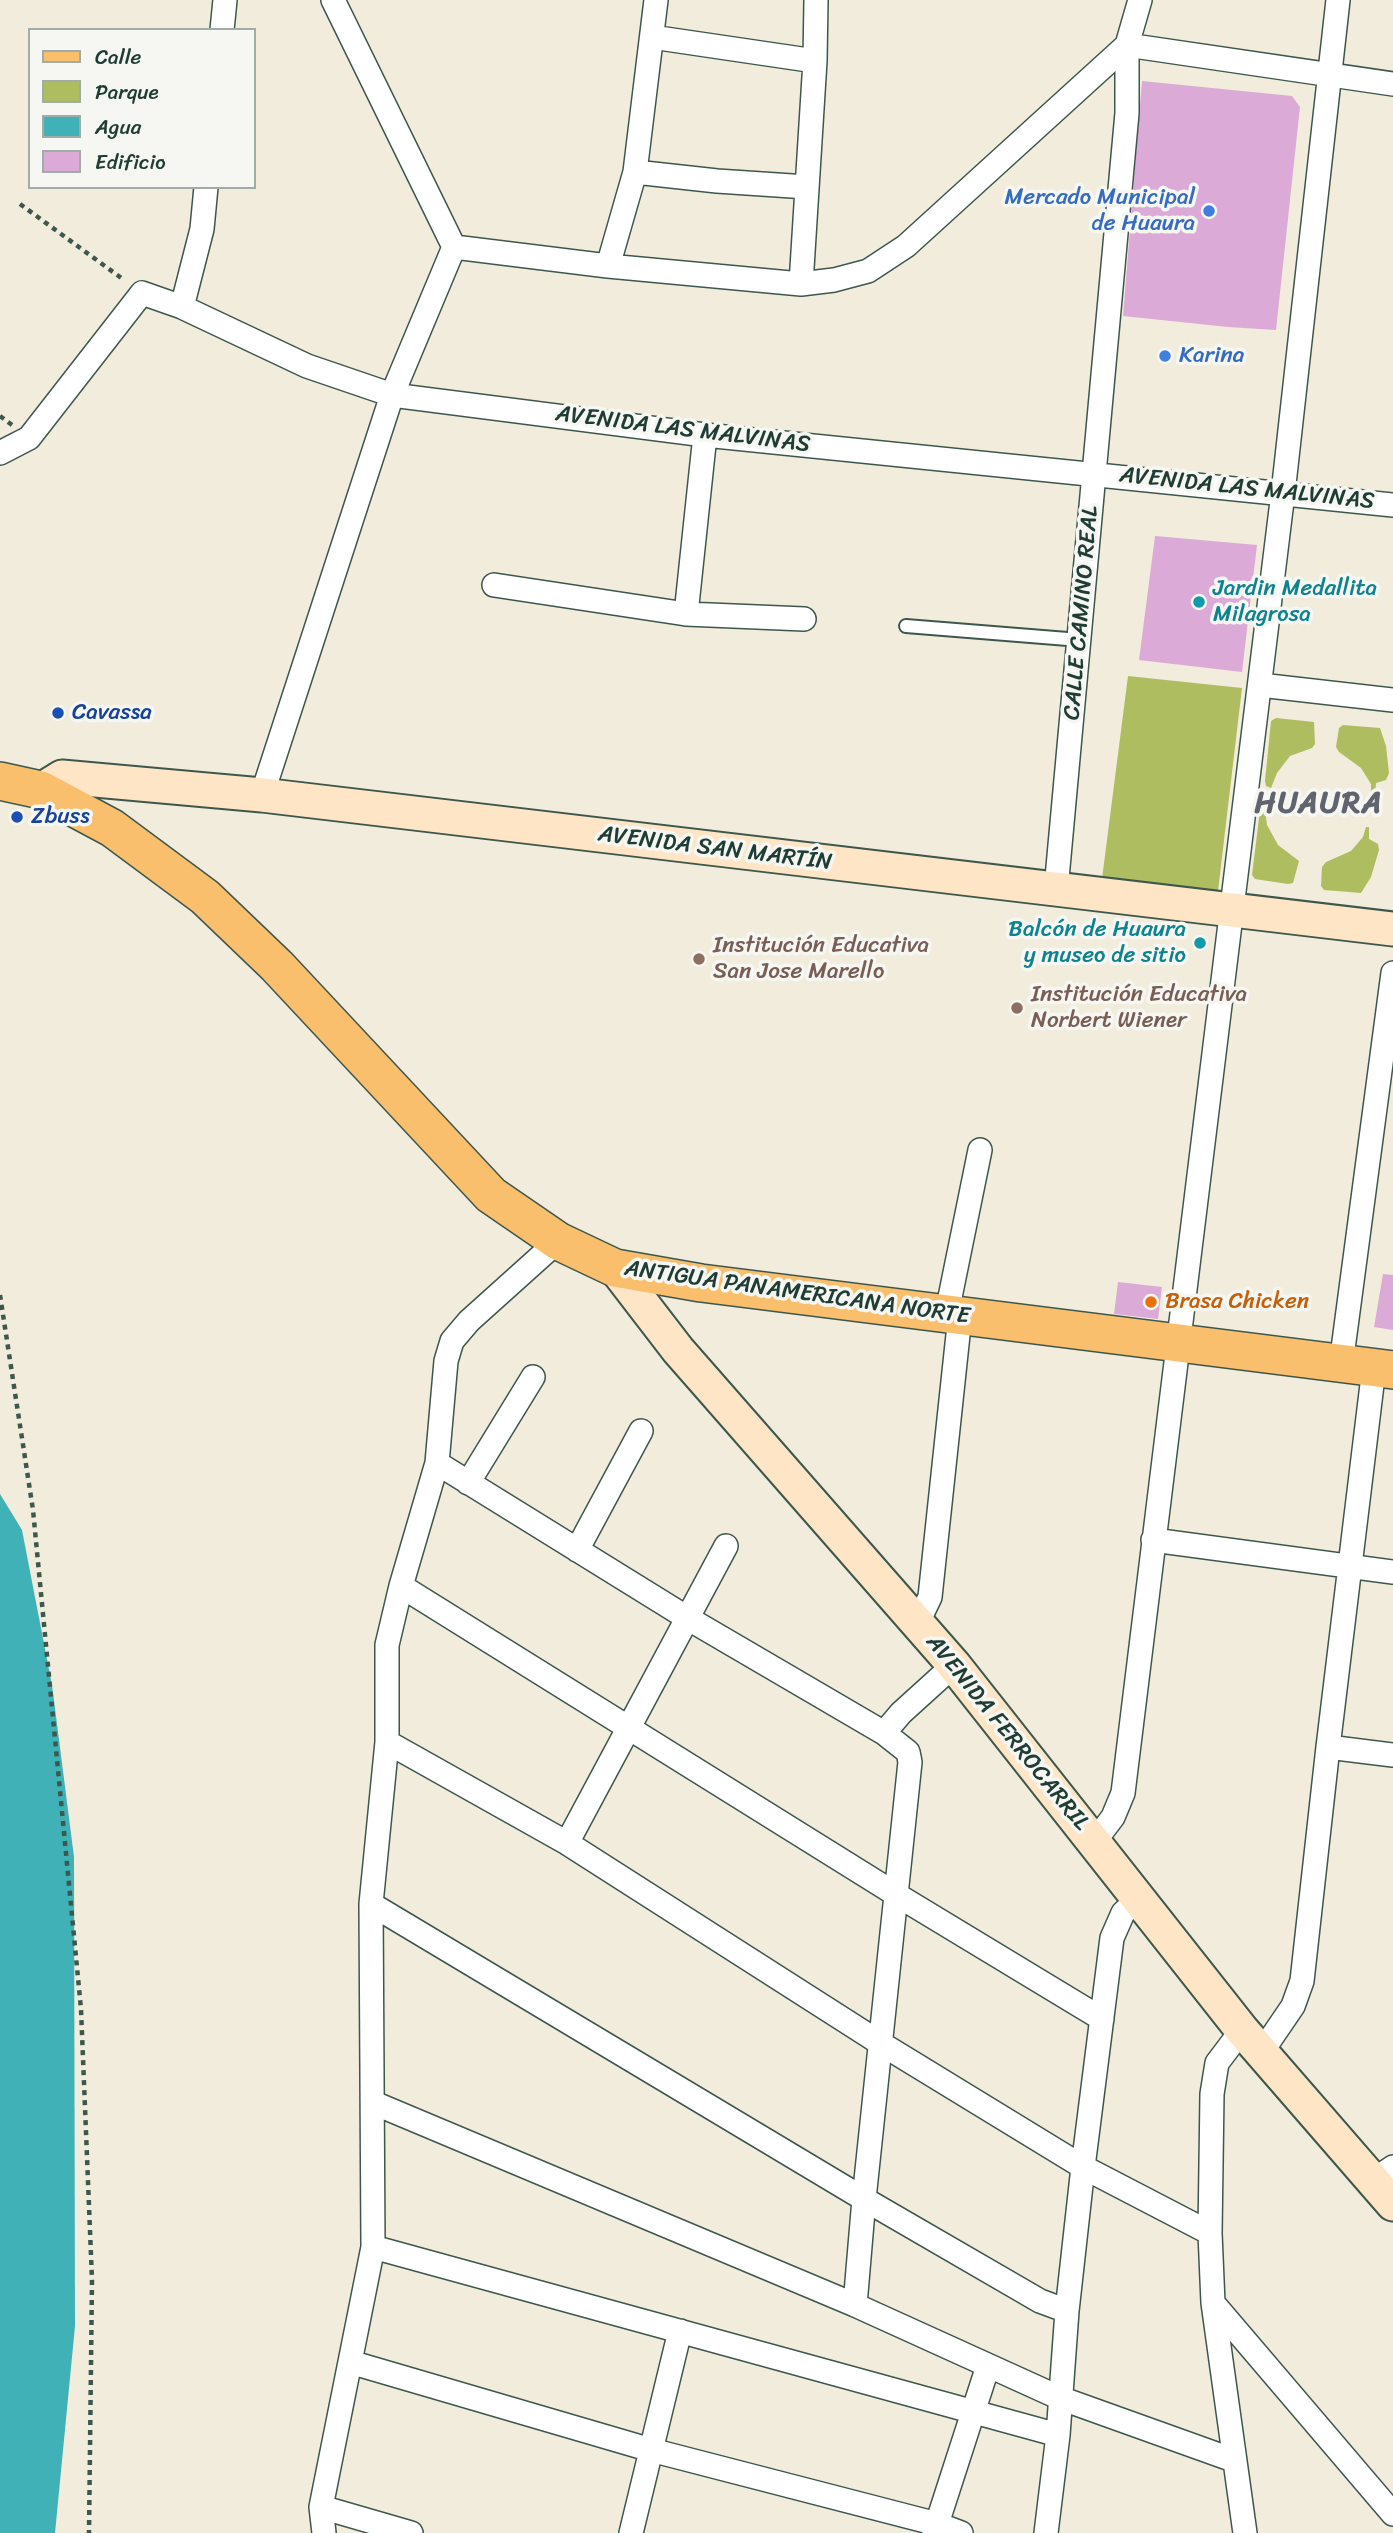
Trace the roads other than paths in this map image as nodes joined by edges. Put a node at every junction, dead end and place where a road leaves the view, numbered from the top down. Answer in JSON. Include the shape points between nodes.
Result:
{"nodes":[{"id":1,"x":225,"y":0,"type":"edge"},
{"id":2,"x":333,"y":0,"type":"edge"},
{"id":3,"x":656,"y":0,"type":"edge"},
{"id":4,"x":816,"y":0,"type":"edge"},
{"id":5,"x":1338,"y":0,"type":"edge"},
{"id":6,"x":1137,"y":1,"type":"edge"},
{"id":7,"x":222,"y":28,"type":"edge"},
{"id":8,"x":652,"y":37,"type":"junction"},
{"id":9,"x":1127,"y":45,"type":"junction"},
{"id":10,"x":815,"y":61,"type":"junction"},
{"id":11,"x":1328,"y":75,"type":"junction"},
{"id":12,"x":1393,"y":84,"type":"edge"},
{"id":13,"x":635,"y":172,"type":"junction"},
{"id":14,"x":807,"y":187,"type":"junction"},
{"id":15,"x":206,"y":189,"type":"edge"},
{"id":16,"x":454,"y":247,"type":"junction"},
{"id":17,"x":608,"y":266,"type":"junction"},
{"id":18,"x":801,"y":284,"type":"junction"},
{"id":19,"x":182,"y":307,"type":"junction"},
{"id":20,"x":392,"y":394,"type":"junction"},
{"id":21,"x":705,"y":435,"type":"junction"},
{"id":22,"x":1,"y":453,"type":"edge"},
{"id":23,"x":1096,"y":474,"type":"junction"},
{"id":24,"x":1283,"y":493,"type":"junction"},
{"id":25,"x":1393,"y":505,"type":"edge"},
{"id":26,"x":494,"y":585,"type":"dead end"},
{"id":27,"x":686,"y":614,"type":"junction"},
{"id":28,"x":804,"y":619,"type":"dead end"},
{"id":29,"x":906,"y":626,"type":"dead end"},
{"id":30,"x":1080,"y":640,"type":"junction"},
{"id":31,"x":1260,"y":685,"type":"junction"},
{"id":32,"x":1393,"y":700,"type":"edge"},
{"id":33,"x":0,"y":781,"type":"edge"},
{"id":34,"x":41,"y":790,"type":"junction"},
{"id":35,"x":262,"y":795,"type":"junction"},
{"id":36,"x":1056,"y":889,"type":"junction"},
{"id":37,"x":1233,"y":910,"type":"junction"},
{"id":38,"x":1393,"y":929,"type":"edge"},
{"id":39,"x":1393,"y":974,"type":"edge"},
{"id":40,"x":980,"y":1150,"type":"dead end"},
{"id":41,"x":558,"y":1241,"type":"junction"},
{"id":42,"x":615,"y":1268,"type":"junction"},
{"id":43,"x":953,"y":1314,"type":"junction"},
{"id":44,"x":1178,"y":1343,"type":"junction"},
{"id":45,"x":1369,"y":1367,"type":"edge"},
{"id":46,"x":533,"y":1377,"type":"dead end"},
{"id":47,"x":641,"y":1431,"type":"dead end"},
{"id":48,"x":437,"y":1463,"type":"junction"},
{"id":49,"x":468,"y":1483,"type":"junction"},
{"id":50,"x":1153,"y":1540,"type":"junction"},
{"id":51,"x":726,"y":1546,"type":"dead end"},
{"id":52,"x":577,"y":1550,"type":"junction"},
{"id":53,"x":1350,"y":1567,"type":"junction"},
{"id":54,"x":1393,"y":1572,"type":"edge"},
{"id":55,"x":401,"y":1586,"type":"junction"},
{"id":56,"x":689,"y":1619,"type":"junction"},
{"id":57,"x":918,"y":1622,"type":"junction"},
{"id":58,"x":954,"y":1665,"type":"junction"},
{"id":59,"x":627,"y":1727,"type":"junction"},
{"id":60,"x":884,"y":1733,"type":"junction"},
{"id":61,"x":387,"y":1742,"type":"junction"},
{"id":62,"x":1328,"y":1747,"type":"junction"},
{"id":63,"x":1393,"y":1755,"type":"edge"},
{"id":64,"x":1094,"y":1842,"type":"junction"},
{"id":65,"x":567,"y":1843,"type":"junction"},
{"id":66,"x":897,"y":1895,"type":"junction"},
{"id":67,"x":1138,"y":1899,"type":"junction"},
{"id":68,"x":372,"y":1904,"type":"junction"},
{"id":69,"x":1102,"y":2019,"type":"junction"},
{"id":70,"x":1252,"y":2041,"type":"junction"},
{"id":71,"x":880,"y":2043,"type":"junction"},
{"id":72,"x":374,"y":2104,"type":"junction"},
{"id":73,"x":1083,"y":2167,"type":"junction"},
{"id":74,"x":1386,"y":2184,"type":"edge"},
{"id":75,"x":864,"y":2199,"type":"junction"},
{"id":76,"x":1210,"y":2233,"type":"junction"},
{"id":77,"x":373,"y":2247,"type":"junction"},
{"id":78,"x":1213,"y":2303,"type":"junction"},
{"id":79,"x":855,"y":2305,"type":"junction"},
{"id":80,"x":1067,"y":2311,"type":"junction"},
{"id":81,"x":680,"y":2331,"type":"junction"},
{"id":82,"x":350,"y":2362,"type":"junction"},
{"id":83,"x":988,"y":2366,"type":"junction"},
{"id":84,"x":1060,"y":2399,"type":"junction"},
{"id":85,"x":975,"y":2412,"type":"junction"},
{"id":86,"x":1058,"y":2434,"type":"junction"},
{"id":87,"x":652,"y":2450,"type":"junction"},
{"id":88,"x":1233,"y":2460,"type":"junction"},
{"id":89,"x":321,"y":2507,"type":"junction"},
{"id":90,"x":1393,"y":2514,"type":"edge"},
{"id":91,"x":936,"y":2528,"type":"edge"},
{"id":92,"x":324,"y":2533,"type":"edge"},
{"id":93,"x":411,"y":2533,"type":"edge"},
{"id":94,"x":631,"y":2533,"type":"edge"},
{"id":95,"x":961,"y":2533,"type":"edge"},
{"id":96,"x":1046,"y":2533,"type":"edge"},
{"id":97,"x":1245,"y":2533,"type":"edge"}],
"edges":[{"from":1,"to":7,"type":"street"},
{"from":2,"to":16,"type":"street"},
{"from":3,"to":8,"type":"street"},
{"from":4,"to":10,"type":"street"},
{"from":5,"to":11,"type":"street"},
{"from":6,"to":9,"type":"street","name":"CALLE CAMINO REAL"},
{"from":8,"to":10,"type":"street"},
{"from":8,"to":13,"type":"street"},
{"from":9,"to":11,"type":"street"},
{"from":9,"to":18,"type":"street","via":[[906,246],[868,271]]},
{"from":9,"to":23,"type":"street","name":"CALLE CAMINO REAL","via":[[1127,113]]},
{"from":10,"to":14,"type":"street"},
{"from":11,"to":12,"type":"street"},
{"from":11,"to":24,"type":"street"},
{"from":13,"to":14,"type":"street"},
{"from":13,"to":17,"type":"street"},
{"from":14,"to":18,"type":"street"},
{"from":15,"to":19,"type":"street","via":[[202,229]]},
{"from":16,"to":17,"type":"street"},
{"from":16,"to":20,"type":"street"},
{"from":17,"to":18,"type":"street"},
{"from":19,"to":20,"type":"street","name":"AVENIDA LAS MALVINAS","via":[[307,366]]},
{"from":19,"to":22,"type":"street","name":"AVENIDA LAS MALVINAS","via":[[142,293],[29,438]]},
{"from":20,"to":21,"type":"street","name":"AVENIDA LAS MALVINAS"},
{"from":20,"to":35,"type":"street"},
{"from":21,"to":23,"type":"street","name":"AVENIDA LAS MALVINAS"},
{"from":21,"to":27,"type":"street"},
{"from":23,"to":24,"type":"street","name":"AVENIDA LAS MALVINAS"},
{"from":23,"to":30,"type":"street","name":"CALLE CAMINO REAL"},
{"from":24,"to":25,"type":"street","name":"AVENIDA LAS MALVINAS"},
{"from":24,"to":31,"type":"street"},
{"from":26,"to":27,"type":"street"},
{"from":27,"to":28,"type":"street"},
{"from":29,"to":30,"type":"lane"},
{"from":30,"to":36,"type":"street","name":"CALLE CAMINO REAL"},
{"from":31,"to":32,"type":"street"},
{"from":31,"to":37,"type":"street"},
{"from":33,"to":34,"type":"main road","name":"ANTIGUA PANAMERICANA NORTE"},
{"from":34,"to":35,"type":"main road","name":"AVENIDA SAN MARTÍN","via":[[62,777]]},
{"from":34,"to":41,"type":"main road","name":"ANTIGUA PANAMERICANA NORTE","via":[[111,828],[205,897],[277,966],[491,1195]]},
{"from":35,"to":36,"type":"main road","name":"AVENIDA SAN MARTÍN"},
{"from":36,"to":37,"type":"main road","name":"AVENIDA SAN MARTÍN"},
{"from":37,"to":38,"type":"main road","name":"AVENIDA SAN MARTÍN"},
{"from":37,"to":44,"type":"street"},
{"from":39,"to":45,"type":"street"},
{"from":40,"to":43,"type":"street"},
{"from":41,"to":42,"type":"main road","name":"ANTIGUA PANAMERICANA NORTE"},
{"from":41,"to":48,"type":"street","via":[[452,1341]]},
{"from":42,"to":43,"type":"main road","name":"ANTIGUA PANAMERICANA NORTE"},
{"from":42,"to":57,"type":"main road","name":"AVENIDA FERROCARRIL","via":[[678,1350]]},
{"from":43,"to":44,"type":"main road","name":"ANTIGUA PANAMERICANA NORTE"},
{"from":43,"to":57,"type":"street","via":[[930,1597]]},
{"from":44,"to":45,"type":"main road","name":"ANTIGUA PANAMERICANA NORTE"},
{"from":44,"to":50,"type":"street"},
{"from":45,"to":53,"type":"street"},
{"from":46,"to":49,"type":"street"},
{"from":47,"to":52,"type":"street"},
{"from":48,"to":49,"type":"street"},
{"from":48,"to":55,"type":"street"},
{"from":49,"to":52,"type":"street"},
{"from":50,"to":53,"type":"street"},
{"from":50,"to":64,"type":"street","via":[[1122,1793],[1113,1817]]},
{"from":51,"to":56,"type":"street"},
{"from":52,"to":56,"type":"street"},
{"from":53,"to":54,"type":"street"},
{"from":53,"to":62,"type":"street"},
{"from":55,"to":59,"type":"street"},
{"from":55,"to":61,"type":"street","via":[[387,1646]]},
{"from":56,"to":59,"type":"street"},
{"from":56,"to":60,"type":"street"},
{"from":57,"to":58,"type":"main road","name":"AVENIDA FERROCARRIL"},
{"from":58,"to":60,"type":"street"},
{"from":58,"to":64,"type":"main road","name":"AVENIDA FERROCARRIL"},
{"from":59,"to":65,"type":"street"},
{"from":59,"to":66,"type":"street"},
{"from":60,"to":66,"type":"street","via":[[908,1752],[911,1762]]},
{"from":61,"to":65,"type":"street"},
{"from":61,"to":68,"type":"street"},
{"from":62,"to":63,"type":"street"},
{"from":62,"to":70,"type":"street","via":[[1302,1982],[1293,2006]]},
{"from":64,"to":67,"type":"main road","name":"AVENIDA FERROCARRIL"},
{"from":65,"to":71,"type":"street"},
{"from":66,"to":69,"type":"street"},
{"from":66,"to":71,"type":"street"},
{"from":67,"to":69,"type":"street","via":[[1124,1913],[1112,1938]]},
{"from":67,"to":70,"type":"main road","name":"AVENIDA FERROCARRIL"},
{"from":68,"to":72,"type":"street"},
{"from":68,"to":75,"type":"street"},
{"from":69,"to":73,"type":"street"},
{"from":70,"to":74,"type":"main road","name":"AVENIDA FERROCARRIL"},
{"from":70,"to":76,"type":"street","via":[[1217,2063],[1212,2094]]},
{"from":71,"to":73,"type":"street"},
{"from":71,"to":75,"type":"street"},
{"from":72,"to":77,"type":"street"},
{"from":72,"to":79,"type":"street"},
{"from":73,"to":76,"type":"street"},
{"from":73,"to":80,"type":"street"},
{"from":75,"to":79,"type":"street"},
{"from":75,"to":80,"type":"street","via":[[1040,2301]]},
{"from":76,"to":78,"type":"street"},
{"from":77,"to":81,"type":"street"},
{"from":77,"to":82,"type":"street"},
{"from":78,"to":88,"type":"street"},
{"from":78,"to":90,"type":"street"},
{"from":79,"to":83,"type":"street"},
{"from":80,"to":84,"type":"street"},
{"from":81,"to":85,"type":"street"},
{"from":81,"to":87,"type":"street"},
{"from":82,"to":87,"type":"street"},
{"from":82,"to":89,"type":"street"},
{"from":83,"to":84,"type":"street"},
{"from":83,"to":85,"type":"street"},
{"from":84,"to":86,"type":"street"},
{"from":84,"to":88,"type":"street"},
{"from":85,"to":86,"type":"street"},
{"from":85,"to":91,"type":"street"},
{"from":86,"to":96,"type":"street"},
{"from":87,"to":91,"type":"street"},
{"from":87,"to":94,"type":"street"},
{"from":88,"to":97,"type":"street"},
{"from":89,"to":92,"type":"street"},
{"from":89,"to":93,"type":"street"},
{"from":91,"to":95,"type":"street"}]}
